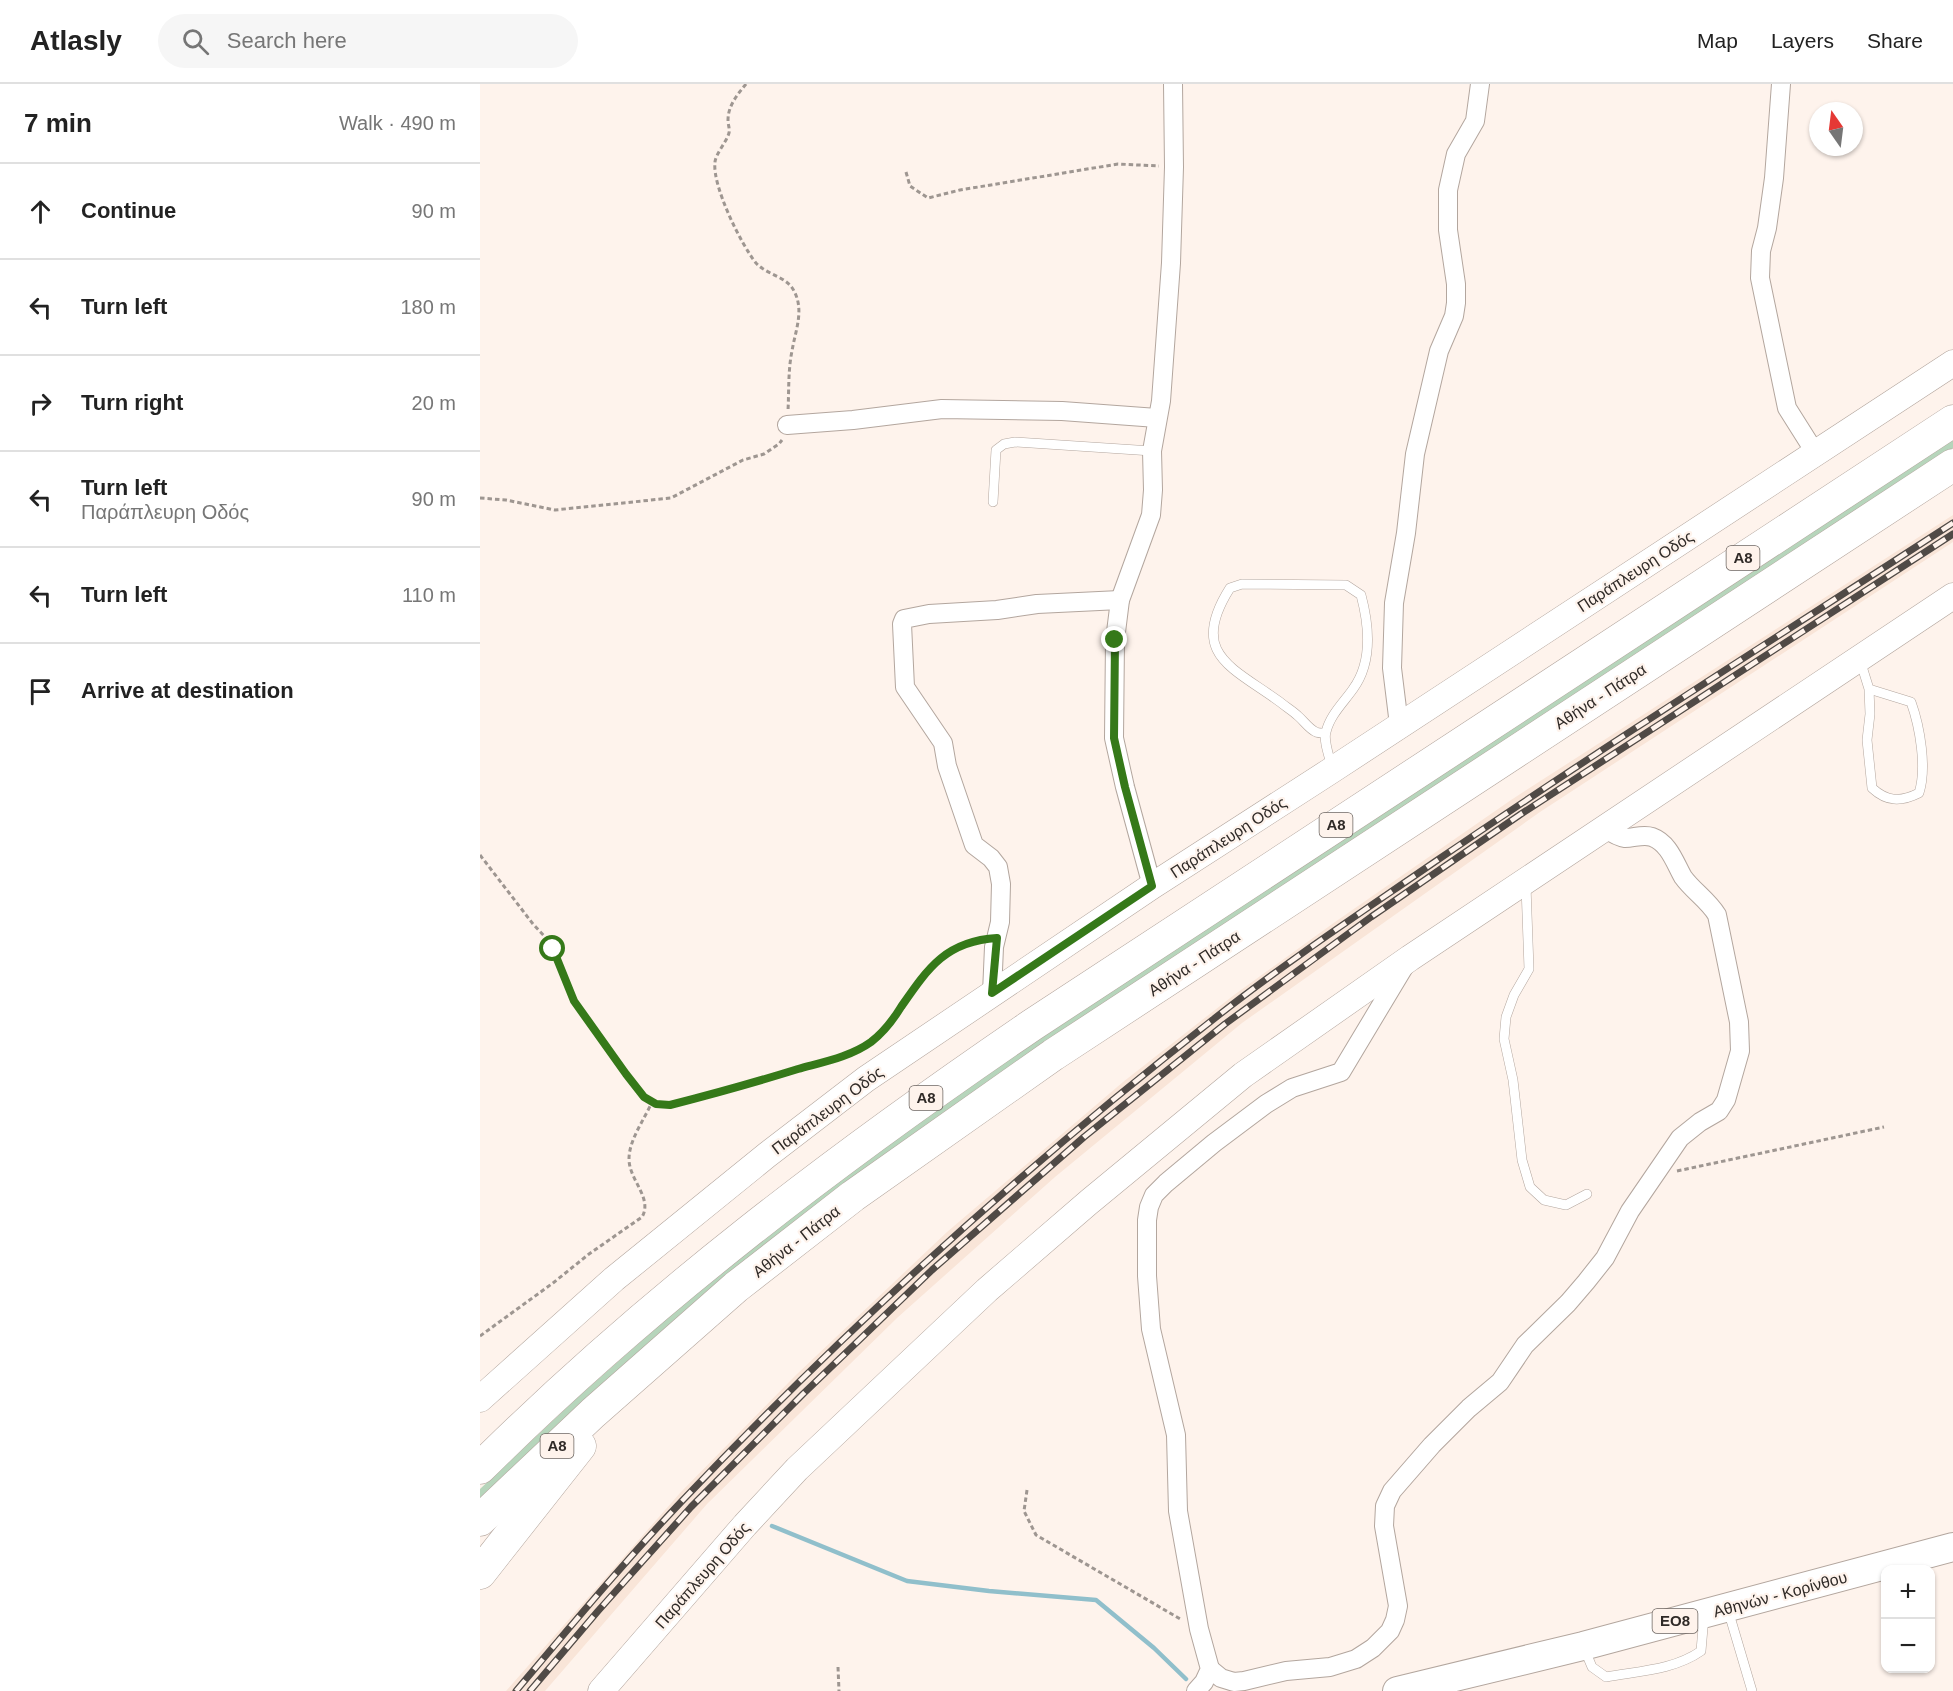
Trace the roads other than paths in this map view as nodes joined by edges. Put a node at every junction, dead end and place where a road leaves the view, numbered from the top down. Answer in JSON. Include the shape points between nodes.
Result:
{"nodes":[{"id":1,"x":1173,"y":84,"type":"edge"},
{"id":2,"x":1480,"y":84,"type":"edge"},
{"id":3,"x":1781,"y":84,"type":"edge"},
{"id":4,"x":1953,"y":363,"type":"edge"},
{"id":5,"x":1157,"y":418,"type":"junction"},
{"id":6,"x":1953,"y":421,"type":"edge"},
{"id":7,"x":787,"y":425,"type":"road end"},
{"id":8,"x":1152,"y":451,"type":"junction"},
{"id":9,"x":1816,"y":454,"type":"junction"},
{"id":10,"x":1953,"y":465,"type":"edge"},
{"id":11,"x":993,"y":502,"type":"dead end"},
{"id":12,"x":1953,"y":596,"type":"edge"},
{"id":13,"x":1120,"y":600,"type":"junction"},
{"id":14,"x":1859,"y":658,"type":"junction"},
{"id":15,"x":1869,"y":689,"type":"junction"},
{"id":16,"x":1399,"y":725,"type":"junction"},
{"id":17,"x":1325,"y":733,"type":"junction"},
{"id":18,"x":1332,"y":770,"type":"junction"},
{"id":19,"x":1604,"y":828,"type":"junction"},
{"id":20,"x":1526,"y":880,"type":"junction"},
{"id":21,"x":1152,"y":886,"type":"junction"},
{"id":22,"x":1410,"y":958,"type":"junction"},
{"id":23,"x":992,"y":993,"type":"junction"},
{"id":24,"x":1587,"y":1194,"type":"dead end"},
{"id":25,"x":637,"y":1374,"type":"junction"},
{"id":26,"x":480,"y":1400,"type":"edge"},
{"id":27,"x":480,"y":1468,"type":"edge"},
{"id":28,"x":480,"y":1520,"type":"edge"},
{"id":29,"x":1953,"y":1547,"type":"edge"},
{"id":30,"x":480,"y":1573,"type":"edge"},
{"id":31,"x":1716,"y":1611,"type":"junction"},
{"id":32,"x":1583,"y":1646,"type":"junction"},
{"id":33,"x":1210,"y":1669,"type":"junction"},
{"id":34,"x":601,"y":1691,"type":"edge"},
{"id":35,"x":1196,"y":1691,"type":"edge"},
{"id":36,"x":1397,"y":1691,"type":"edge"},
{"id":37,"x":1752,"y":1691,"type":"edge"}],
"edges":[{"from":1,"to":5,"type":"street","via":[[1171,263]]},
{"from":2,"to":16,"type":"street","via":[[1475,122],[1456,154],[1448,190],[1456,303],[1439,351],[1415,454],[1394,603],[1392,668]]},
{"from":3,"to":9,"type":"street","via":[[1774,178],[1760,278],[1787,408]]},
{"from":4,"to":9,"type":"street","name":"Παράπλευρη Οδός"},
{"from":5,"to":7,"type":"street","via":[[1062,411],[942,409]]},
{"from":5,"to":8,"type":"street"},
{"from":6,"to":27,"type":"highway","number":"Α8","via":[[952,1079],[713,1259]]},
{"from":8,"to":11,"type":"lane","via":[[1004,444],[996,450]]},
{"from":8,"to":13,"type":"street","via":[[1151,515]]},
{"from":9,"to":16,"type":"street","name":"Παράπλευρη Οδός"},
{"from":10,"to":25,"type":"highway","name":"Αθήνα - Πάτρα","number":"Α8","via":[[974,1109],[736,1287]]},
{"from":12,"to":14,"type":"street","name":"Παράπλευρη Οδός"},
{"from":13,"to":21,"type":"street","via":[[1115,640],[1114,738]]},
{"from":13,"to":23,"type":"street","via":[[929,614],[904,619],[902,624],[905,687],[943,743],[974,845],[998,867],[1000,922]]},
{"from":14,"to":15,"type":"lane"},
{"from":14,"to":19,"type":"street","name":"Παράπλευρη Οδός"},
{"from":15,"to":15,"type":"lane","via":[[1872,788],[1881,796],[1906,800],[1919,793],[1923,782],[1917,721],[1911,702]]},
{"from":16,"to":18,"type":"street","name":"Παράπλευρη Οδός"},
{"from":17,"to":17,"type":"lane","via":[[1356,686],[1367,658],[1367,615],[1362,595],[1346,585],[1242,584],[1230,588],[1214,627],[1218,656],[1314,732]]},
{"from":17,"to":18,"type":"lane"},
{"from":18,"to":21,"type":"street","name":"Παράπλευρη Οδός"},
{"from":19,"to":20,"type":"street","name":"Παράπλευρη Οδός"},
{"from":19,"to":33,"type":"street","via":[[1626,838],[1653,837],[1664,845],[1695,892],[1717,915],[1739,1022],[1740,1052],[1726,1100],[1719,1111],[1680,1138],[1586,1282],[1525,1345],[1500,1382],[1432,1445],[1392,1491],[1385,1506],[1384,1526],[1398,1606],[1390,1631],[1356,1659],[1330,1667],[1234,1682]]},
{"from":20,"to":22,"type":"street","name":"Παράπλευρη Οδός"},
{"from":20,"to":24,"type":"lane","via":[[1528,969],[1506,1017],[1504,1039],[1522,1160],[1530,1187],[1544,1200],[1566,1205]]},
{"from":21,"to":23,"type":"street","name":"Παράπλευρη Οδός"},
{"from":22,"to":33,"type":"street","via":[[1341,1072],[1292,1088],[1266,1104],[1214,1143],[1150,1202],[1147,1276],[1151,1329],[1176,1435],[1179,1511],[1187,1569]]},
{"from":22,"to":34,"type":"street","name":"Παράπλευρη Οδός","via":[[1244,1075],[974,1302],[798,1469]]},
{"from":23,"to":26,"type":"street","name":"Παράπλευρη Οδός","via":[[866,1079],[767,1155],[614,1279]]},
{"from":25,"to":28,"type":"highway","name":"Αθήνα - Πάτρα","number":"Α8"},
{"from":25,"to":30,"type":"highway"},
{"from":29,"to":31,"type":"main road","name":"Αθηνών - Κορίνθου","number":"ΕΟ8"},
{"from":31,"to":32,"type":"main road","name":"Αθηνών - Κορίνθου","number":"ΕΟ8"},
{"from":31,"to":32,"type":"lane","via":[[1701,1651],[1687,1661],[1606,1677],[1592,1667]]},
{"from":31,"to":37,"type":"lane"},
{"from":32,"to":36,"type":"main road","name":"Αθηνών - Κορίνθου","number":"ΕΟ8"},
{"from":33,"to":35,"type":"street"}]}
